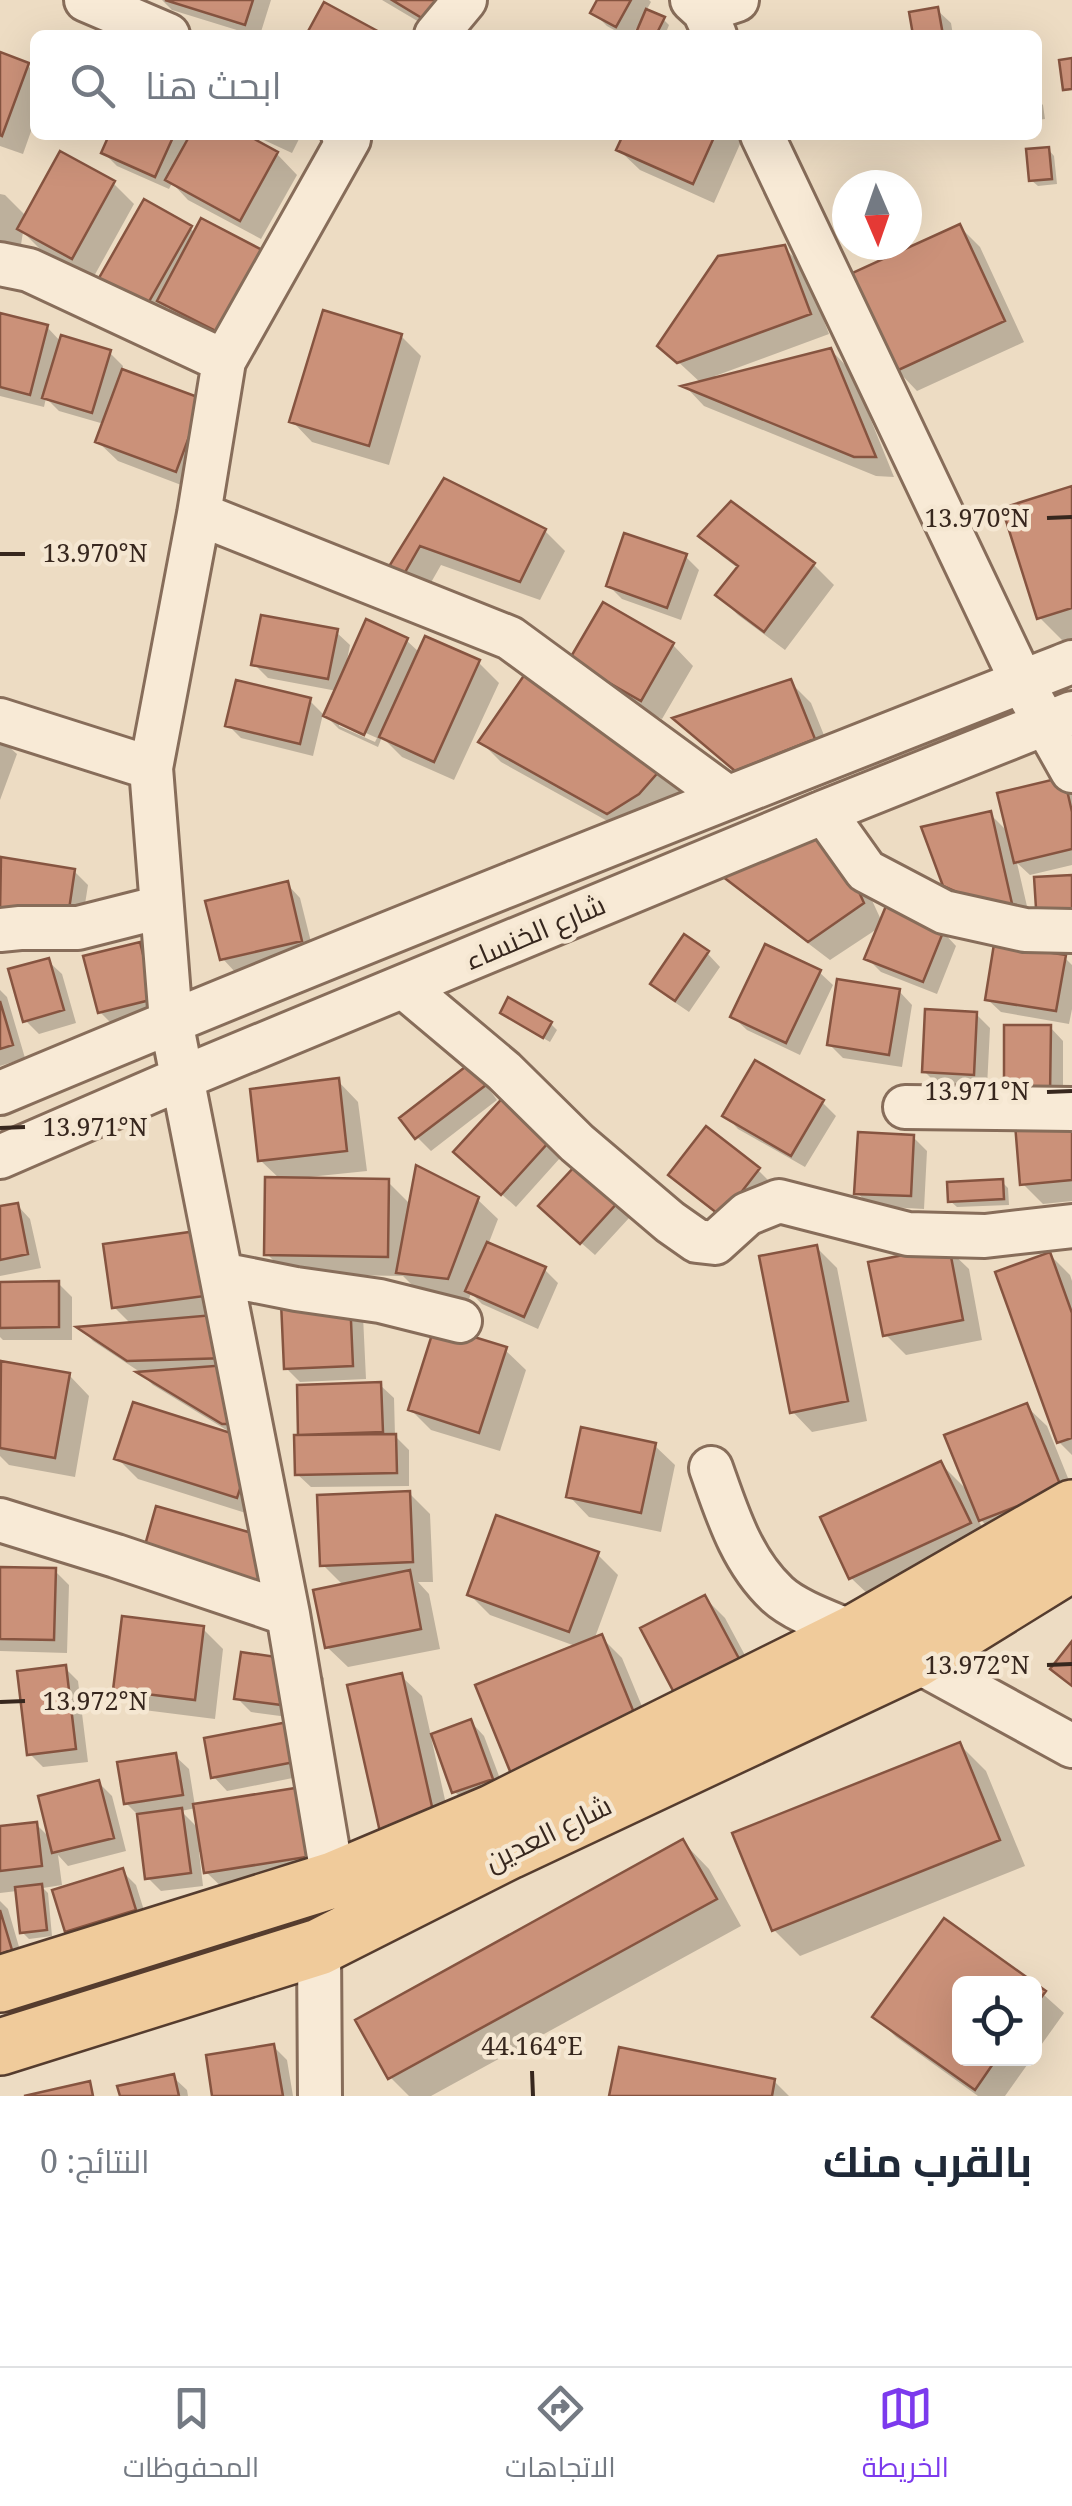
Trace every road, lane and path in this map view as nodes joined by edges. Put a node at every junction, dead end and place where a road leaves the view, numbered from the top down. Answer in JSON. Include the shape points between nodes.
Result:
{"nodes":[{"id":1,"x":86,"y":0,"type":"edge"},
{"id":2,"x":466,"y":0,"type":"edge"},
{"id":3,"x":156,"y":30,"type":"edge"},
{"id":4,"x":440,"y":30,"type":"edge"},
{"id":5,"x":346,"y":140,"type":"edge"},
{"id":6,"x":764,"y":140,"type":"edge"},
{"id":7,"x":0,"y":264,"type":"edge"},
{"id":8,"x":224,"y":361,"type":"junction"},
{"id":9,"x":199,"y":514,"type":"junction"},
{"id":10,"x":1072,"y":662,"type":"edge"},
{"id":11,"x":1022,"y":682,"type":"junction"},
{"id":12,"x":1059,"y":719,"type":"edge"},
{"id":13,"x":0,"y":720,"type":"edge"},
{"id":14,"x":151,"y":768,"type":"junction"},
{"id":15,"x":1072,"y":771,"type":"edge"},
{"id":16,"x":727,"y":797,"type":"junction"},
{"id":17,"x":824,"y":812,"type":"junction"},
{"id":18,"x":161,"y":907,"type":"junction"},
{"id":19,"x":0,"y":930,"type":"edge"},
{"id":20,"x":1072,"y":931,"type":"edge"},
{"id":21,"x":404,"y":987,"type":"junction"},
{"id":22,"x":171,"y":1021,"type":"junction"},
{"id":23,"x":182,"y":1078,"type":"junction"},
{"id":24,"x":0,"y":1093,"type":"edge"},
{"id":25,"x":905,"y":1107,"type":"dead end"},
{"id":26,"x":1072,"y":1110,"type":"edge"},
{"id":27,"x":0,"y":1157,"type":"edge"},
{"id":28,"x":1072,"y":1226,"type":"edge"},
{"id":29,"x":220,"y":1274,"type":"junction"},
{"id":30,"x":460,"y":1321,"type":"dead end"},
{"id":31,"x":711,"y":1468,"type":"dead end"},
{"id":32,"x":1072,"y":1508,"type":"edge"},
{"id":33,"x":0,"y":1520,"type":"edge"},
{"id":34,"x":1072,"y":1563,"type":"edge"},
{"id":35,"x":288,"y":1614,"type":"junction"},
{"id":36,"x":854,"y":1633,"type":"junction"},
{"id":37,"x":915,"y":1660,"type":"junction"},
{"id":38,"x":1072,"y":1746,"type":"edge"},
{"id":39,"x":332,"y":1880,"type":"junction"},
{"id":40,"x":318,"y":1946,"type":"junction"},
{"id":41,"x":0,"y":1984,"type":"edge"},
{"id":42,"x":0,"y":2047,"type":"edge"},
{"id":43,"x":320,"y":2096,"type":"edge"}],
"edges":[{"from":1,"to":3,"type":"street"},
{"from":2,"to":4,"type":"street"},
{"from":5,"to":8,"type":"street"},
{"from":6,"to":11,"type":"street"},
{"from":7,"to":8,"type":"street","via":[[29,270]]},
{"from":8,"to":9,"type":"street"},
{"from":9,"to":14,"type":"street"},
{"from":9,"to":16,"type":"street","via":[[510,638]]},
{"from":10,"to":11,"type":"street","name":"شارع الخنساء"},
{"from":11,"to":12,"type":"street"},
{"from":11,"to":16,"type":"street","name":"شارع الخنساء"},
{"from":12,"to":15,"type":"street"},
{"from":12,"to":17,"type":"street","name":"شارع الخنساء"},
{"from":13,"to":14,"type":"street"},
{"from":14,"to":18,"type":"street"},
{"from":16,"to":22,"type":"street","name":"شارع الخنساء"},
{"from":17,"to":20,"type":"street","via":[[866,871],[944,912],[1026,930]]},
{"from":17,"to":21,"type":"street","name":"شارع الخنساء"},
{"from":18,"to":19,"type":"street","via":[[78,928]]},
{"from":18,"to":22,"type":"street"},
{"from":21,"to":23,"type":"street","name":"شارع الخنساء"},
{"from":21,"to":28,"type":"street","via":[[697,1241],[715,1242],[747,1214],[780,1201],[908,1234],[984,1236]]},
{"from":22,"to":23,"type":"street"},
{"from":22,"to":24,"type":"street","name":"شارع الخنساء"},
{"from":23,"to":27,"type":"street","name":"شارع الخنساء"},
{"from":23,"to":29,"type":"street"},
{"from":25,"to":26,"type":"street"},
{"from":29,"to":30,"type":"street"},
{"from":29,"to":35,"type":"street"},
{"from":31,"to":36,"type":"street","via":[[740,1547],[778,1595]]},
{"from":32,"to":36,"type":"main road","name":"شارع العدين"},
{"from":33,"to":35,"type":"street"},
{"from":34,"to":37,"type":"main road","name":"شارع العدين"},
{"from":35,"to":39,"type":"street"},
{"from":36,"to":39,"type":"main road","name":"شارع العدين","via":[[492,1813]]},
{"from":37,"to":38,"type":"street"},
{"from":37,"to":40,"type":"main road","name":"شارع العدين"},
{"from":39,"to":41,"type":"main road","name":"شارع العدين"},
{"from":40,"to":42,"type":"main road","name":"شارع العدين"},
{"from":40,"to":43,"type":"street"}]}
